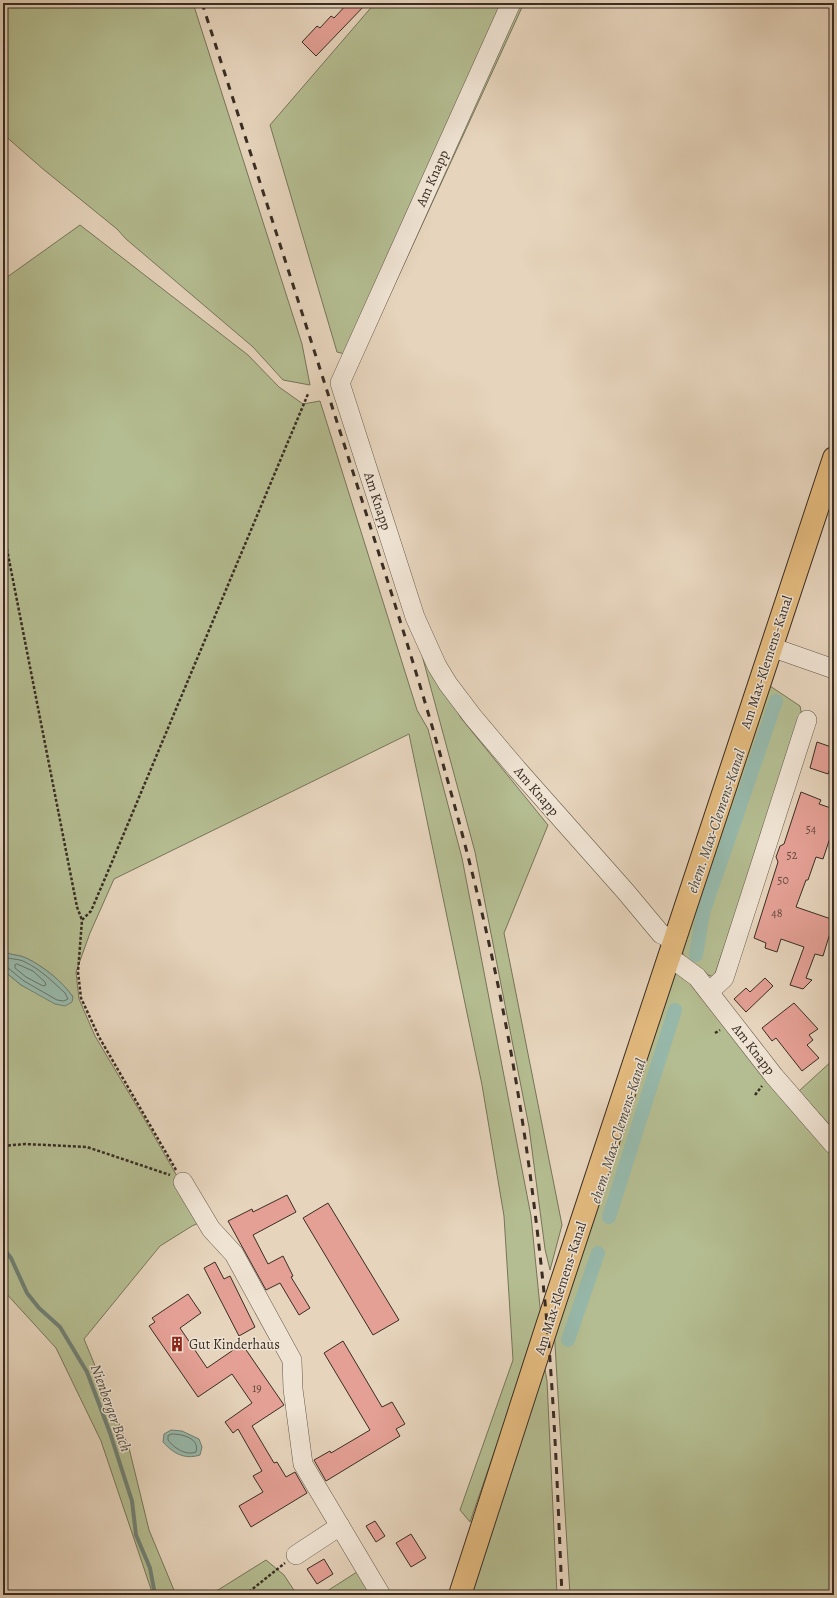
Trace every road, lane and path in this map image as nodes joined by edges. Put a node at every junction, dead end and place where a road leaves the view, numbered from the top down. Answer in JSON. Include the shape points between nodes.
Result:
{"nodes":[{"id":1,"x":511,"y":3,"type":"edge"},
{"id":2,"x":308,"y":394,"type":"dead end"},
{"id":3,"x":832,"y":472,"type":"edge"},
{"id":4,"x":3,"y":529,"type":"edge"},
{"id":5,"x":775,"y":649,"type":"junction"},
{"id":6,"x":834,"y":669,"type":"edge"},
{"id":7,"x":808,"y":720,"type":"dead end"},
{"id":8,"x":82,"y":920,"type":"junction"},
{"id":9,"x":671,"y":950,"type":"junction"},
{"id":10,"x":709,"y":992,"type":"junction"},
{"id":11,"x":834,"y":1145,"type":"edge"},
{"id":12,"x":3,"y":1146,"type":"edge"},
{"id":13,"x":183,"y":1182,"type":"junction"},
{"id":14,"x":340,"y":1526,"type":"junction"},
{"id":15,"x":296,"y":1555,"type":"joint"},
{"id":16,"x":245,"y":1595,"type":"edge"},
{"id":17,"x":381,"y":1595,"type":"edge"},
{"id":18,"x":460,"y":1595,"type":"edge"}],
"edges":[{"from":1,"to":9,"type":"street","name":"Am Knapp","via":[[340,383],[415,617],[437,666],[468,711],[626,892]]},
{"from":2,"to":8,"type":"path","via":[[109,870],[91,911]]},
{"from":3,"to":5,"type":"main road","name":"Am Max-Klemens-Kanal"},
{"from":4,"to":8,"type":"path","via":[[77,907]]},
{"from":5,"to":6,"type":"street"},
{"from":5,"to":9,"type":"main road","name":"Am Max-Klemens-Kanal"},
{"from":7,"to":10,"type":"street","via":[[724,978]]},
{"from":8,"to":13,"type":"path","via":[[78,972],[81,998],[99,1037]]},
{"from":9,"to":10,"type":"street","name":"Am Knapp","via":[[678,964],[696,977]]},
{"from":9,"to":18,"type":"main road","name":"Am Max-Klemens-Kanal"},
{"from":10,"to":11,"type":"street","name":"Am Knapp","via":[[772,1073]]},
{"from":12,"to":13,"type":"path","via":[[25,1144],[87,1147],[167,1174]]},
{"from":13,"to":14,"type":"street","via":[[211,1229],[234,1254],[292,1360],[293,1389],[303,1464]]},
{"from":14,"to":15,"type":"street"},
{"from":14,"to":17,"type":"street"},
{"from":15,"to":16,"type":"path"}]}
